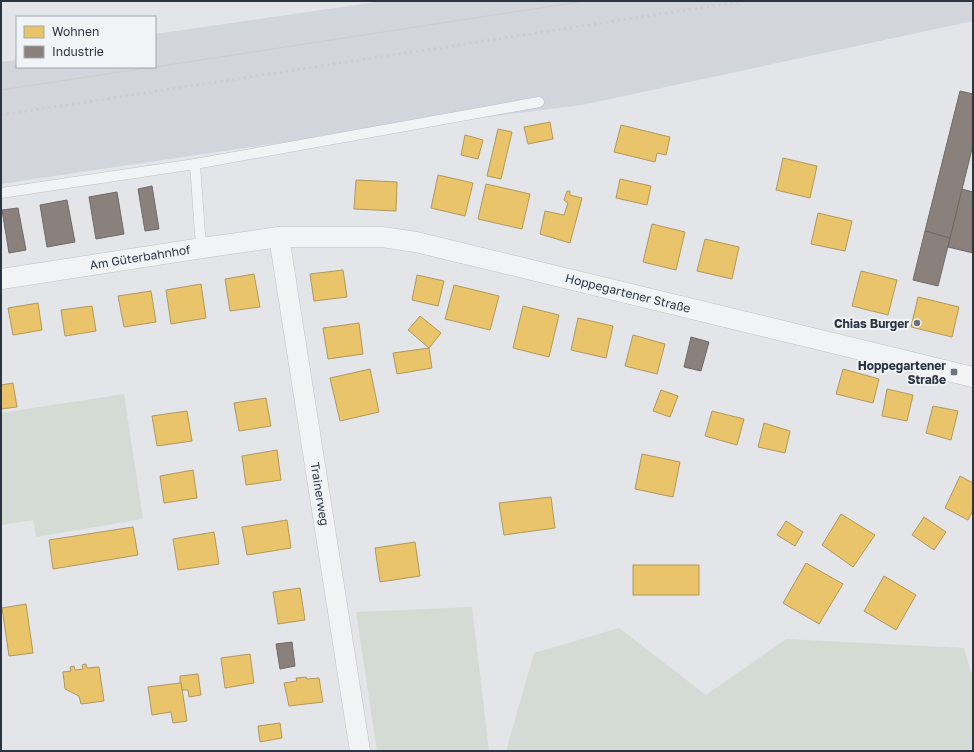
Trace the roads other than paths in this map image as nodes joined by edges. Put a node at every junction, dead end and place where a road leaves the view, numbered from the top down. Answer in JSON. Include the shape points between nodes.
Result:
{"nodes":[{"id":1,"x":539,"y":102,"type":"dead end"},
{"id":2,"x":195,"y":164,"type":"junction"},
{"id":3,"x":1,"y":193,"type":"edge"},
{"id":4,"x":279,"y":237,"type":"junction"},
{"id":5,"x":202,"y":248,"type":"junction"},
{"id":6,"x":1,"y":279,"type":"edge"},
{"id":7,"x":973,"y":376,"type":"edge"},
{"id":8,"x":360,"y":751,"type":"edge"}],
"edges":[{"from":1,"to":2,"type":"lane"},
{"from":2,"to":3,"type":"lane"},
{"from":2,"to":5,"type":"lane"},
{"from":4,"to":5,"type":"street","name":"Am Güterbahnhof"},
{"from":4,"to":7,"type":"street","name":"Hoppegartener Straße","via":[[382,237],[416,242]]},
{"from":4,"to":8,"type":"street","name":"Trainerweg"},
{"from":5,"to":6,"type":"street","name":"Am Güterbahnhof"}]}
